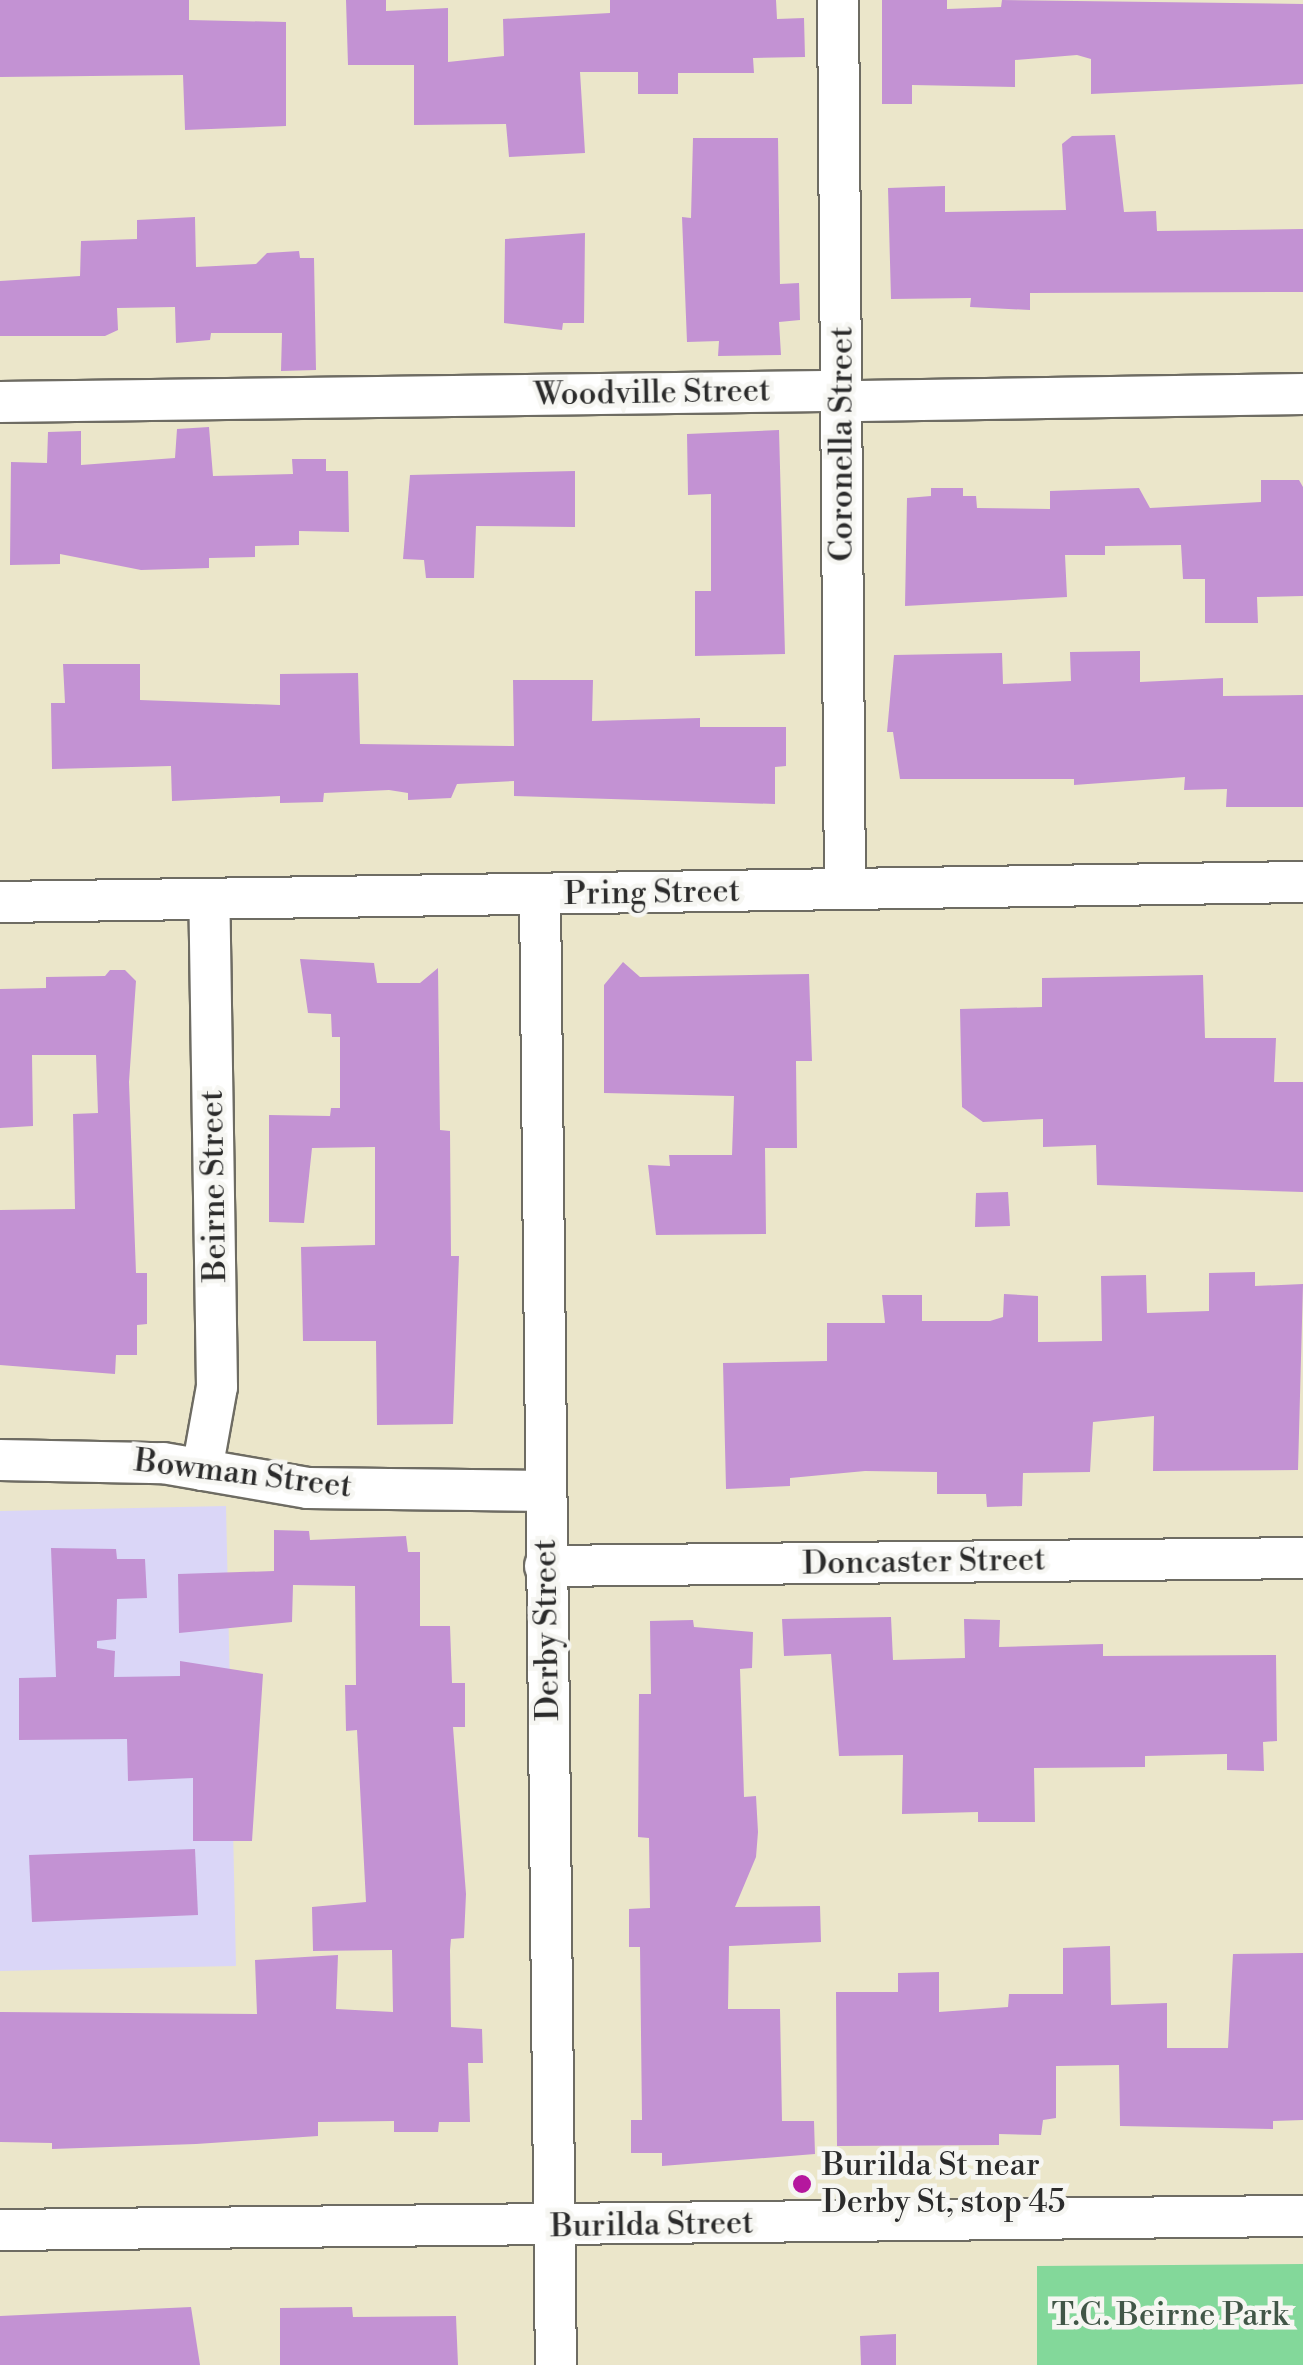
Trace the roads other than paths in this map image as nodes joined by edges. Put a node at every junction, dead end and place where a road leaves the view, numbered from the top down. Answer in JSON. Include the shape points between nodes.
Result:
{"nodes":[{"id":1,"x":838,"y":0,"type":"edge"},
{"id":2,"x":1303,"y":394,"type":"edge"},
{"id":3,"x":841,"y":396,"type":"junction"},
{"id":4,"x":0,"y":402,"type":"edge"},
{"id":5,"x":1303,"y":882,"type":"edge"},
{"id":6,"x":845,"y":888,"type":"junction"},
{"id":7,"x":540,"y":895,"type":"junction"},
{"id":8,"x":209,"y":900,"type":"junction"},
{"id":9,"x":0,"y":902,"type":"edge"},
{"id":10,"x":0,"y":1460,"type":"edge"},
{"id":11,"x":202,"y":1470,"type":"junction"},
{"id":12,"x":545,"y":1491,"type":"junction"},
{"id":13,"x":1303,"y":1558,"type":"edge"},
{"id":14,"x":545,"y":1566,"type":"junction"},
{"id":15,"x":1303,"y":2216,"type":"edge"},
{"id":16,"x":555,"y":2226,"type":"junction"},
{"id":17,"x":0,"y":2230,"type":"edge"},
{"id":18,"x":556,"y":2365,"type":"edge"}],
"edges":[{"from":1,"to":3,"type":"street","name":"Coronella Street"},
{"from":2,"to":3,"type":"street","name":"Woodville Street"},
{"from":3,"to":4,"type":"street","name":"Woodville Street","via":[[824,391]]},
{"from":3,"to":6,"type":"street","name":"Coronella Street"},
{"from":5,"to":6,"type":"street","name":"Pring Street"},
{"from":6,"to":7,"type":"street","name":"Pring Street"},
{"from":7,"to":8,"type":"street","name":"Pring Street"},
{"from":7,"to":12,"type":"street","name":"Derby Street"},
{"from":8,"to":9,"type":"street","name":"Pring Street"},
{"from":8,"to":11,"type":"street","name":"Beirne Street","via":[[217,1386]]},
{"from":10,"to":11,"type":"street","name":"Bowman Street","via":[[111,1459]]},
{"from":11,"to":12,"type":"street","name":"Bowman Street","via":[[308,1488]]},
{"from":12,"to":14,"type":"street","name":"Derby Street"},
{"from":13,"to":14,"type":"street","name":"Doncaster Street"},
{"from":14,"to":16,"type":"street","name":"Derby Street"},
{"from":15,"to":16,"type":"street","name":"Burilda Street"},
{"from":16,"to":17,"type":"street","name":"Burilda Street"},
{"from":16,"to":18,"type":"street","name":"Derby Street"}]}
